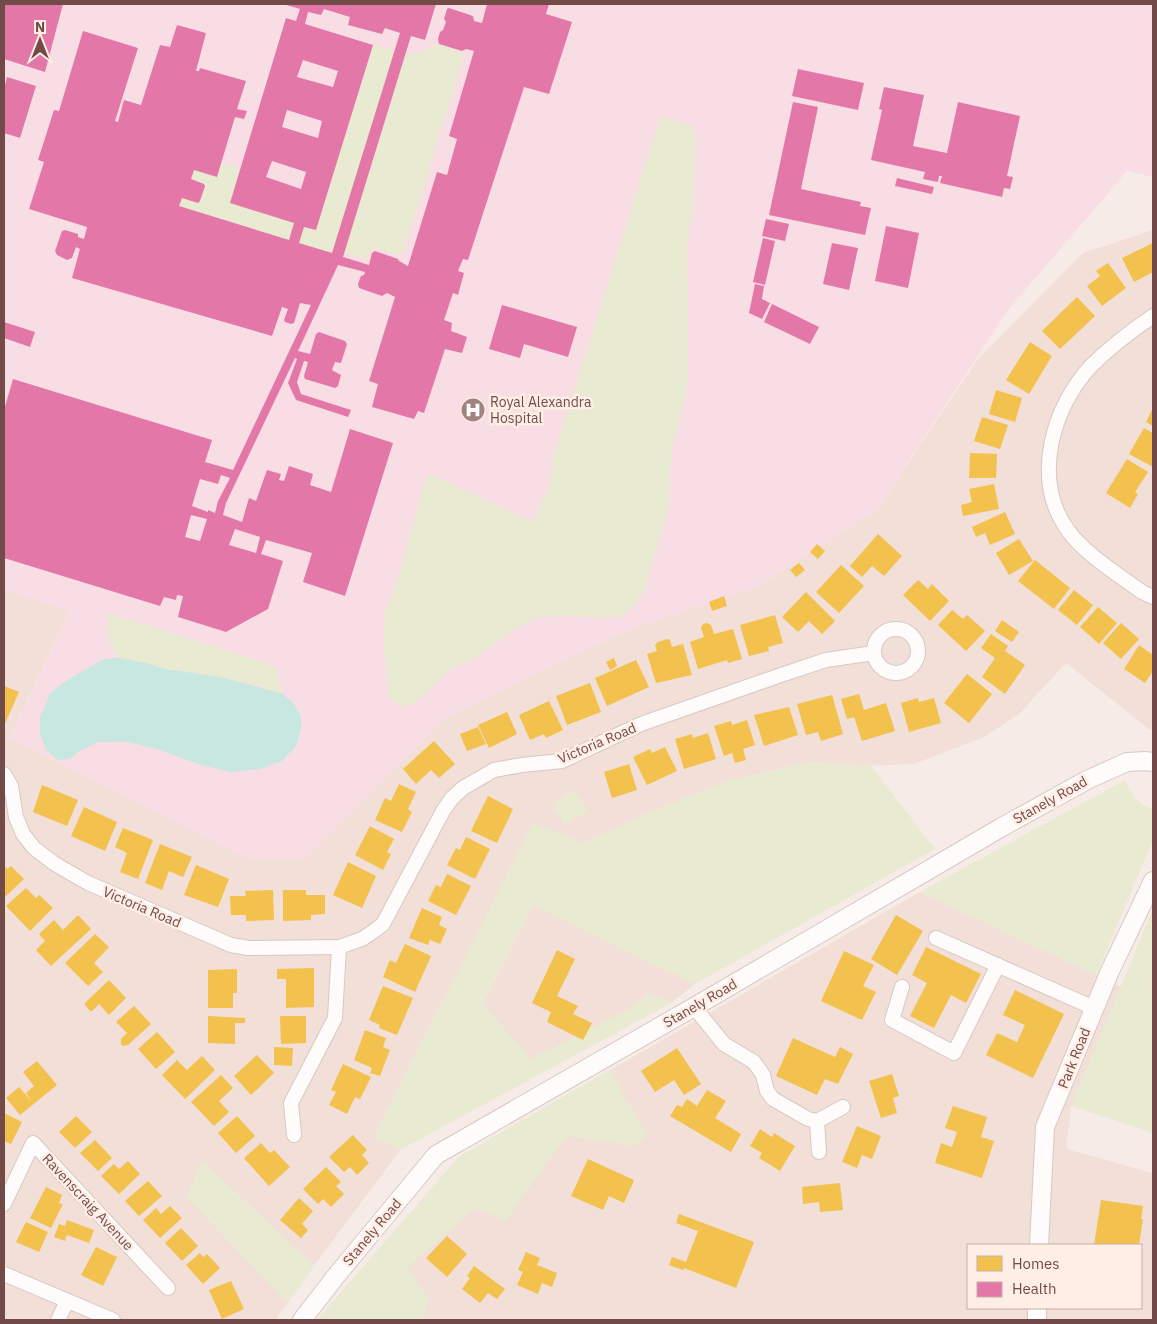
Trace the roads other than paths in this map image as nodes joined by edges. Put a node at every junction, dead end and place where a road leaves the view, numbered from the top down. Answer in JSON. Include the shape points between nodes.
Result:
{"nodes":[{"id":1,"x":1153,"y":316,"type":"edge"},
{"id":2,"x":1153,"y":598,"type":"edge"},
{"id":3,"x":874,"y":653,"type":"dead end"},
{"id":4,"x":1153,"y":762,"type":"edge"},
{"id":5,"x":4,"y":774,"type":"edge"},
{"id":6,"x":1153,"y":882,"type":"edge"},
{"id":7,"x":936,"y":938,"type":"dead end"},
{"id":8,"x":339,"y":947,"type":"junction"},
{"id":9,"x":998,"y":965,"type":"junction"},
{"id":10,"x":902,"y":987,"type":"dead end"},
{"id":11,"x":694,"y":1007,"type":"junction"},
{"id":12,"x":1094,"y":1008,"type":"junction"},
{"id":13,"x":843,"y":1107,"type":"dead end"},
{"id":14,"x":817,"y":1121,"type":"junction"},
{"id":15,"x":294,"y":1135,"type":"dead end"},
{"id":16,"x":819,"y":1152,"type":"dead end"},
{"id":17,"x":4,"y":1204,"type":"edge"},
{"id":18,"x":1039,"y":1244,"type":"edge"},
{"id":19,"x":4,"y":1274,"type":"edge"},
{"id":20,"x":168,"y":1288,"type":"dead end"},
{"id":21,"x":67,"y":1301,"type":"junction"},
{"id":22,"x":58,"y":1320,"type":"edge"},
{"id":23,"x":113,"y":1320,"type":"edge"},
{"id":24,"x":302,"y":1320,"type":"edge"}],
"edges":[{"from":1,"to":2,"type":"street","via":[[1129,332],[1091,366],[1074,388],[1052,439],[1048,466],[1055,510],[1066,529],[1077,542]]},
{"from":3,"to":8,"type":"street","name":"Victoria Road","via":[[826,660],[641,724],[562,761],[494,770],[474,780],[452,798],[443,811],[383,924],[362,939]]},
{"from":4,"to":11,"type":"street","name":"Stanely Road","via":[[1128,762],[1086,780]]},
{"from":5,"to":8,"type":"street","name":"Victoria Road","via":[[11,786],[16,818],[23,834],[34,848],[55,864],[88,883],[231,945],[248,948]]},
{"from":6,"to":12,"type":"street","name":"Park Road"},
{"from":7,"to":9,"type":"street"},
{"from":8,"to":15,"type":"street","via":[[335,1018],[290,1104]]},
{"from":9,"to":10,"type":"street","via":[[954,1053],[892,1020]]},
{"from":9,"to":12,"type":"street"},
{"from":11,"to":14,"type":"street","via":[[724,1044],[754,1062],[764,1075],[767,1091],[773,1099]]},
{"from":11,"to":24,"type":"street","name":"Stanely Road","via":[[436,1155]]},
{"from":12,"to":18,"type":"street","name":"Park Road","via":[[1045,1127]]},
{"from":13,"to":14,"type":"street"},
{"from":14,"to":16,"type":"street"},
{"from":17,"to":20,"type":"street","name":"Ravenscraig Avenue","via":[[33,1143]]},
{"from":19,"to":21,"type":"street"},
{"from":21,"to":22,"type":"street"},
{"from":21,"to":23,"type":"street"}]}
